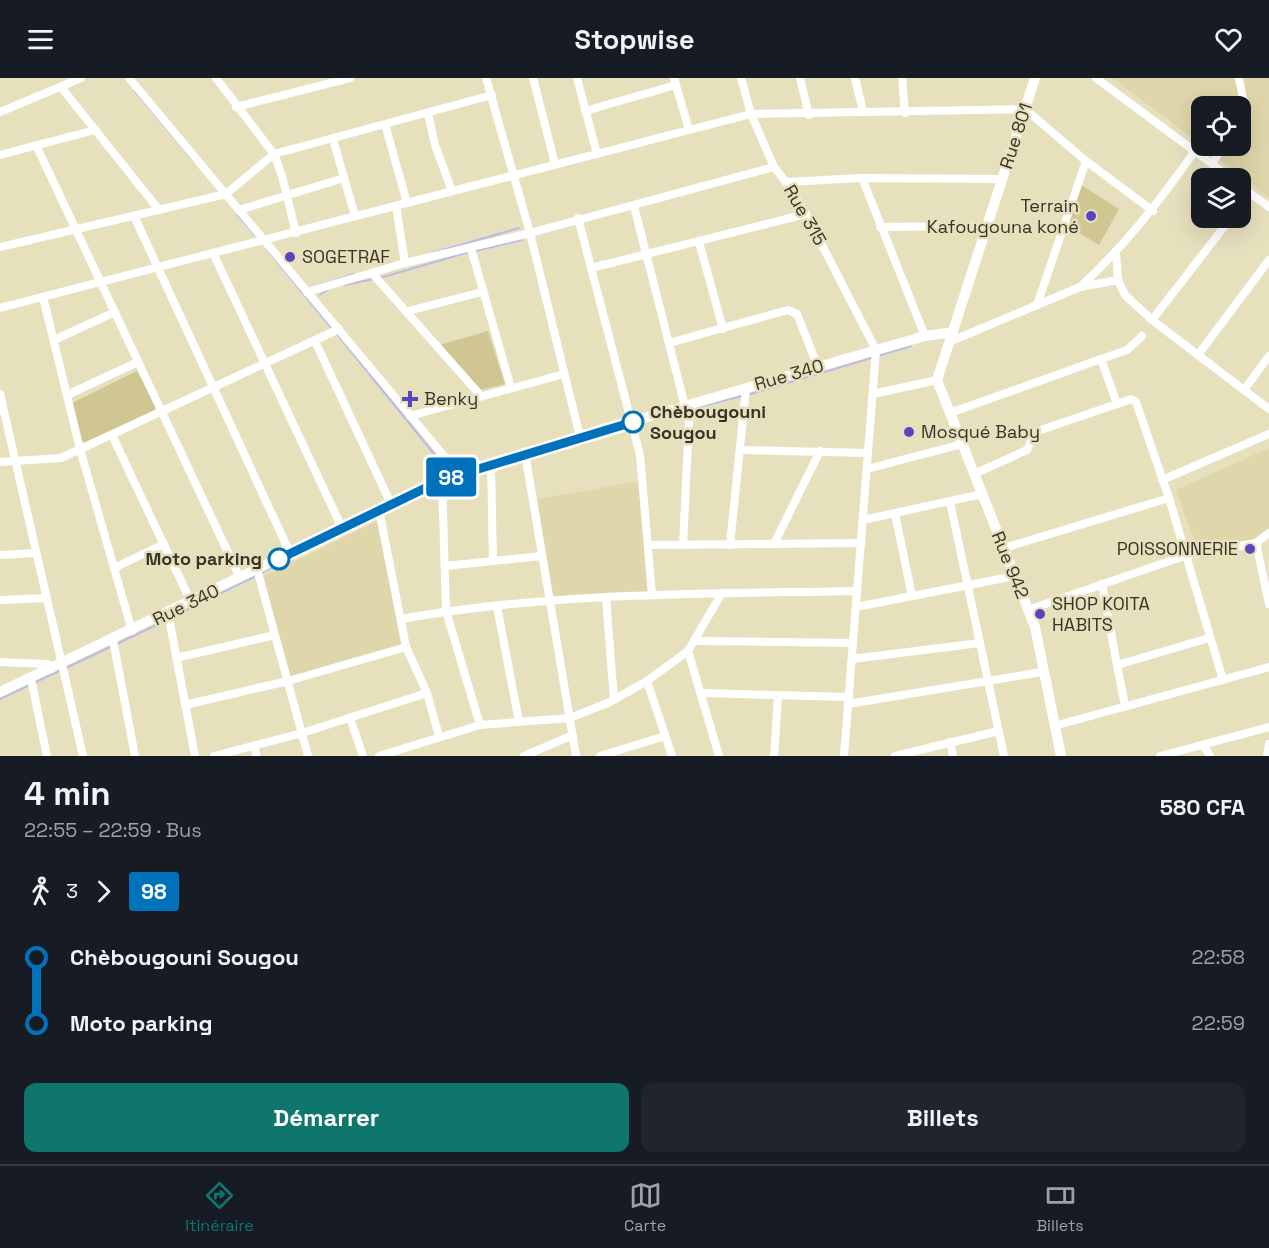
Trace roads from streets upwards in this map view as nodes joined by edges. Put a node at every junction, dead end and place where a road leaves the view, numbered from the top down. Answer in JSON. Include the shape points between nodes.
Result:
{"nodes":[{"id":1,"x":81,"y":78,"type":"edge"},
{"id":2,"x":129,"y":78,"type":"edge"},
{"id":3,"x":216,"y":78,"type":"edge"},
{"id":4,"x":350,"y":78,"type":"edge"},
{"id":5,"x":486,"y":78,"type":"edge"},
{"id":6,"x":533,"y":78,"type":"edge"},
{"id":7,"x":577,"y":78,"type":"edge"},
{"id":8,"x":741,"y":78,"type":"edge"},
{"id":9,"x":800,"y":78,"type":"edge"},
{"id":10,"x":855,"y":78,"type":"edge"},
{"id":11,"x":902,"y":78,"type":"edge"},
{"id":12,"x":1035,"y":78,"type":"edge"},
{"id":13,"x":1096,"y":78,"type":"edge"},
{"id":14,"x":1239,"y":78,"type":"edge"},
{"id":15,"x":330,"y":81,"type":"edge"},
{"id":16,"x":675,"y":81,"type":"edge"},
{"id":17,"x":61,"y":87,"type":"junction"},
{"id":18,"x":492,"y":95,"type":"junction"},
{"id":19,"x":1242,"y":96,"type":"edge"},
{"id":20,"x":236,"y":107,"type":"junction"},
{"id":21,"x":1025,"y":109,"type":"junction"},
{"id":22,"x":585,"y":111,"type":"junction"},
{"id":23,"x":862,"y":111,"type":"junction"},
{"id":24,"x":0,"y":112,"type":"edge"},
{"id":25,"x":428,"y":112,"type":"junction"},
{"id":26,"x":905,"y":113,"type":"junction"},
{"id":27,"x":751,"y":114,"type":"junction"},
{"id":28,"x":808,"y":115,"type":"junction"},
{"id":29,"x":385,"y":124,"type":"junction"},
{"id":30,"x":95,"y":130,"type":"junction"},
{"id":31,"x":689,"y":130,"type":"junction"},
{"id":32,"x":333,"y":139,"type":"junction"},
{"id":33,"x":36,"y":145,"type":"junction"},
{"id":34,"x":1191,"y":149,"type":"edge"},
{"id":35,"x":274,"y":154,"type":"junction"},
{"id":36,"x":597,"y":154,"type":"junction"},
{"id":37,"x":0,"y":155,"type":"edge"},
{"id":38,"x":1192,"y":156,"type":"edge"},
{"id":39,"x":1201,"y":156,"type":"edge"},
{"id":40,"x":1217,"y":156,"type":"edge"},
{"id":41,"x":1086,"y":161,"type":"junction"},
{"id":42,"x":555,"y":164,"type":"junction"},
{"id":43,"x":1212,"y":164,"type":"junction"},
{"id":44,"x":774,"y":167,"type":"junction"},
{"id":45,"x":1217,"y":168,"type":"edge"},
{"id":46,"x":515,"y":175,"type":"junction"},
{"id":47,"x":345,"y":178,"type":"junction"},
{"id":48,"x":862,"y":178,"type":"junction"},
{"id":49,"x":1002,"y":179,"type":"junction"},
{"id":50,"x":786,"y":182,"type":"junction"},
{"id":51,"x":452,"y":191,"type":"junction"},
{"id":52,"x":226,"y":194,"type":"junction"},
{"id":53,"x":1251,"y":194,"type":"edge"},
{"id":54,"x":285,"y":195,"type":"junction"},
{"id":55,"x":407,"y":203,"type":"junction"},
{"id":56,"x":396,"y":206,"type":"junction"},
{"id":57,"x":634,"y":206,"type":"junction"},
{"id":58,"x":1269,"y":207,"type":"edge"},
{"id":59,"x":159,"y":210,"type":"junction"},
{"id":60,"x":239,"y":210,"type":"junction"},
{"id":61,"x":1153,"y":211,"type":"junction"},
{"id":62,"x":806,"y":214,"type":"junction"},
{"id":63,"x":134,"y":216,"type":"junction"},
{"id":64,"x":355,"y":216,"type":"junction"},
{"id":65,"x":578,"y":218,"type":"junction"},
{"id":66,"x":987,"y":226,"type":"junction"},
{"id":67,"x":880,"y":227,"type":"junction"},
{"id":68,"x":1223,"y":228,"type":"edge"},
{"id":69,"x":76,"y":229,"type":"junction"},
{"id":70,"x":296,"y":233,"type":"junction"},
{"id":71,"x":530,"y":233,"type":"junction"},
{"id":72,"x":264,"y":240,"type":"junction"},
{"id":73,"x":699,"y":242,"type":"junction"},
{"id":74,"x":0,"y":247,"type":"edge"},
{"id":75,"x":471,"y":248,"type":"junction"},
{"id":76,"x":213,"y":253,"type":"junction"},
{"id":77,"x":1116,"y":254,"type":"junction"},
{"id":78,"x":646,"y":255,"type":"junction"},
{"id":79,"x":1269,"y":260,"type":"edge"},
{"id":80,"x":405,"y":262,"type":"junction"},
{"id":81,"x":157,"y":267,"type":"junction"},
{"id":82,"x":591,"y":268,"type":"junction"},
{"id":83,"x":372,"y":273,"type":"junction"},
{"id":84,"x":1118,"y":280,"type":"junction"},
{"id":85,"x":101,"y":282,"type":"junction"},
{"id":86,"x":1080,"y":287,"type":"junction"},
{"id":87,"x":308,"y":292,"type":"junction"},
{"id":88,"x":482,"y":292,"type":"junction"},
{"id":89,"x":43,"y":297,"type":"junction"},
{"id":90,"x":1037,"y":305,"type":"junction"},
{"id":91,"x":0,"y":308,"type":"edge"},
{"id":92,"x":408,"y":311,"type":"junction"},
{"id":93,"x":115,"y":312,"type":"junction"},
{"id":94,"x":1152,"y":320,"type":"junction"},
{"id":95,"x":339,"y":329,"type":"junction"},
{"id":96,"x":723,"y":329,"type":"junction"},
{"id":97,"x":925,"y":336,"type":"junction"},
{"id":98,"x":1142,"y":336,"type":"dead end"},
{"id":99,"x":951,"y":337,"type":"junction"},
{"id":100,"x":54,"y":340,"type":"junction"},
{"id":101,"x":315,"y":341,"type":"junction"},
{"id":102,"x":669,"y":343,"type":"junction"},
{"id":103,"x":876,"y":350,"type":"junction"},
{"id":104,"x":1198,"y":355,"type":"junction"},
{"id":105,"x":1269,"y":356,"type":"edge"},
{"id":106,"x":1101,"y":359,"type":"junction"},
{"id":107,"x":138,"y":362,"type":"junction"},
{"id":108,"x":265,"y":364,"type":"junction"},
{"id":109,"x":818,"y":366,"type":"junction"},
{"id":110,"x":564,"y":374,"type":"junction"},
{"id":111,"x":937,"y":380,"type":"junction"},
{"id":112,"x":213,"y":388,"type":"junction"},
{"id":113,"x":511,"y":388,"type":"junction"},
{"id":114,"x":746,"y":388,"type":"junction"},
{"id":115,"x":1244,"y":390,"type":"junction"},
{"id":116,"x":0,"y":394,"type":"edge"},
{"id":117,"x":873,"y":394,"type":"junction"},
{"id":118,"x":67,"y":395,"type":"junction"},
{"id":119,"x":481,"y":396,"type":"junction"},
{"id":120,"x":1117,"y":404,"type":"junction"},
{"id":121,"x":684,"y":405,"type":"junction"},
{"id":122,"x":1269,"y":409,"type":"edge"},
{"id":123,"x":162,"y":412,"type":"junction"},
{"id":124,"x":950,"y":413,"type":"junction"},
{"id":125,"x":411,"y":416,"type":"junction"},
{"id":126,"x":633,"y":422,"type":"junction"},
{"id":127,"x":1269,"y":434,"type":"edge"},
{"id":128,"x":112,"y":435,"type":"junction"},
{"id":129,"x":580,"y":437,"type":"junction"},
{"id":130,"x":962,"y":444,"type":"junction"},
{"id":131,"x":81,"y":450,"type":"junction"},
{"id":132,"x":740,"y":450,"type":"junction"},
{"id":133,"x":820,"y":451,"type":"junction"},
{"id":134,"x":525,"y":453,"type":"junction"},
{"id":135,"x":868,"y":453,"type":"junction"},
{"id":136,"x":16,"y":461,"type":"junction"},
{"id":137,"x":0,"y":462,"type":"edge"},
{"id":138,"x":491,"y":463,"type":"junction"},
{"id":139,"x":867,"y":469,"type":"junction"},
{"id":140,"x":459,"y":474,"type":"junction"},
{"id":141,"x":974,"y":474,"type":"junction"},
{"id":142,"x":442,"y":480,"type":"junction"},
{"id":143,"x":1162,"y":480,"type":"junction"},
{"id":144,"x":982,"y":494,"type":"junction"},
{"id":145,"x":1169,"y":498,"type":"junction"},
{"id":146,"x":950,"y":502,"type":"junction"},
{"id":147,"x":391,"y":504,"type":"junction"},
{"id":148,"x":379,"y":510,"type":"junction"},
{"id":149,"x":895,"y":514,"type":"junction"},
{"id":150,"x":863,"y":520,"type":"junction"},
{"id":151,"x":342,"y":528,"type":"junction"},
{"id":152,"x":1269,"y":533,"type":"edge"},
{"id":153,"x":861,"y":543,"type":"junction"},
{"id":154,"x":1256,"y":543,"type":"junction"},
{"id":155,"x":164,"y":544,"type":"junction"},
{"id":156,"x":730,"y":544,"type":"junction"},
{"id":157,"x":774,"y":544,"type":"junction"},
{"id":158,"x":648,"y":545,"type":"junction"},
{"id":159,"x":683,"y":545,"type":"junction"},
{"id":160,"x":1004,"y":548,"type":"junction"},
{"id":161,"x":36,"y":553,"type":"junction"},
{"id":162,"x":290,"y":553,"type":"junction"},
{"id":163,"x":0,"y":555,"type":"edge"},
{"id":164,"x":542,"y":556,"type":"junction"},
{"id":165,"x":1184,"y":556,"type":"junction"},
{"id":166,"x":493,"y":561,"type":"junction"},
{"id":167,"x":445,"y":566,"type":"junction"},
{"id":168,"x":114,"y":568,"type":"junction"},
{"id":169,"x":257,"y":569,"type":"junction"},
{"id":170,"x":1015,"y":576,"type":"junction"},
{"id":171,"x":240,"y":578,"type":"junction"},
{"id":172,"x":968,"y":585,"type":"junction"},
{"id":173,"x":1102,"y":585,"type":"junction"},
{"id":174,"x":857,"y":591,"type":"junction"},
{"id":175,"x":722,"y":593,"type":"junction"},
{"id":176,"x":652,"y":595,"type":"junction"},
{"id":177,"x":912,"y":596,"type":"junction"},
{"id":178,"x":46,"y":598,"type":"junction"},
{"id":179,"x":606,"y":598,"type":"junction"},
{"id":180,"x":0,"y":600,"type":"edge"},
{"id":181,"x":190,"y":602,"type":"junction"},
{"id":182,"x":550,"y":602,"type":"junction"},
{"id":183,"x":1269,"y":604,"type":"edge"},
{"id":184,"x":497,"y":606,"type":"junction"},
{"id":185,"x":856,"y":607,"type":"junction"},
{"id":186,"x":1028,"y":610,"type":"junction"},
{"id":187,"x":446,"y":611,"type":"junction"},
{"id":188,"x":168,"y":613,"type":"junction"},
{"id":189,"x":401,"y":619,"type":"junction"},
{"id":190,"x":132,"y":631,"type":"junction"},
{"id":191,"x":275,"y":635,"type":"junction"},
{"id":192,"x":1209,"y":638,"type":"junction"},
{"id":193,"x":113,"y":640,"type":"junction"},
{"id":194,"x":695,"y":641,"type":"junction"},
{"id":195,"x":853,"y":643,"type":"junction"},
{"id":196,"x":980,"y":644,"type":"junction"},
{"id":197,"x":406,"y":647,"type":"junction"},
{"id":198,"x":688,"y":651,"type":"junction"},
{"id":199,"x":176,"y":658,"type":"junction"},
{"id":200,"x":852,"y":659,"type":"junction"},
{"id":201,"x":0,"y":662,"type":"edge"},
{"id":202,"x":1118,"y":665,"type":"junction"},
{"id":203,"x":56,"y":667,"type":"junction"},
{"id":204,"x":1269,"y":667,"type":"edge"},
{"id":205,"x":1042,"y":672,"type":"junction"},
{"id":206,"x":31,"y":679,"type":"junction"},
{"id":207,"x":1223,"y":680,"type":"junction"},
{"id":208,"x":288,"y":681,"type":"junction"},
{"id":209,"x":647,"y":681,"type":"junction"},
{"id":210,"x":988,"y":682,"type":"junction"},
{"id":211,"x":0,"y":692,"type":"edge"},
{"id":212,"x":427,"y":693,"type":"junction"},
{"id":213,"x":702,"y":693,"type":"junction"},
{"id":214,"x":778,"y":696,"type":"junction"},
{"id":215,"x":614,"y":700,"type":"junction"},
{"id":216,"x":849,"y":701,"type":"junction"},
{"id":217,"x":185,"y":705,"type":"junction"},
{"id":218,"x":1125,"y":706,"type":"junction"},
{"id":219,"x":350,"y":718,"type":"junction"},
{"id":220,"x":570,"y":718,"type":"junction"},
{"id":221,"x":519,"y":722,"type":"junction"},
{"id":222,"x":480,"y":725,"type":"junction"},
{"id":223,"x":1054,"y":726,"type":"junction"},
{"id":224,"x":1269,"y":727,"type":"edge"},
{"id":225,"x":999,"y":730,"type":"junction"},
{"id":226,"x":302,"y":733,"type":"junction"},
{"id":227,"x":573,"y":735,"type":"junction"},
{"id":228,"x":439,"y":736,"type":"junction"},
{"id":229,"x":665,"y":736,"type":"junction"},
{"id":230,"x":950,"y":742,"type":"junction"},
{"id":231,"x":1269,"y":744,"type":"edge"},
{"id":232,"x":1203,"y":745,"type":"junction"},
{"id":233,"x":255,"y":746,"type":"junction"},
{"id":234,"x":47,"y":756,"type":"edge"},
{"id":235,"x":83,"y":756,"type":"edge"},
{"id":236,"x":135,"y":756,"type":"edge"},
{"id":237,"x":195,"y":756,"type":"edge"},
{"id":238,"x":214,"y":756,"type":"edge"},
{"id":239,"x":256,"y":756,"type":"edge"},
{"id":240,"x":308,"y":756,"type":"edge"},
{"id":241,"x":363,"y":756,"type":"edge"},
{"id":242,"x":379,"y":756,"type":"edge"},
{"id":243,"x":524,"y":756,"type":"edge"},
{"id":244,"x":576,"y":756,"type":"edge"},
{"id":245,"x":600,"y":756,"type":"edge"},
{"id":246,"x":672,"y":756,"type":"edge"},
{"id":247,"x":719,"y":756,"type":"edge"},
{"id":248,"x":774,"y":756,"type":"edge"},
{"id":249,"x":844,"y":756,"type":"edge"},
{"id":250,"x":896,"y":756,"type":"edge"},
{"id":251,"x":953,"y":756,"type":"edge"},
{"id":252,"x":1004,"y":756,"type":"edge"},
{"id":253,"x":1061,"y":756,"type":"edge"},
{"id":254,"x":1160,"y":756,"type":"edge"},
{"id":255,"x":1210,"y":756,"type":"edge"},
{"id":256,"x":1267,"y":756,"type":"edge"}],
"edges":[{"from":1,"to":17,"type":"street"},
{"from":2,"to":52,"type":"street"},
{"from":3,"to":20,"type":"street"},
{"from":4,"to":15,"type":"street"},
{"from":5,"to":18,"type":"street"},
{"from":6,"to":42,"type":"street"},
{"from":7,"to":22,"type":"street"},
{"from":8,"to":27,"type":"street","name":"Rue 315"},
{"from":9,"to":28,"type":"street"},
{"from":10,"to":23,"type":"street"},
{"from":11,"to":26,"type":"street"},
{"from":12,"to":21,"type":"street","name":"Rue 801"},
{"from":13,"to":34,"type":"street"},
{"from":14,"to":19,"type":"street"},
{"from":15,"to":20,"type":"street"},
{"from":16,"to":22,"type":"street"},
{"from":16,"to":31,"type":"street"},
{"from":17,"to":24,"type":"street"},
{"from":17,"to":30,"type":"street"},
{"from":18,"to":25,"type":"street"},
{"from":18,"to":46,"type":"street"},
{"from":20,"to":35,"type":"street"},
{"from":21,"to":26,"type":"street"},
{"from":21,"to":41,"type":"street"},
{"from":21,"to":49,"type":"street","name":"Rue 801"},
{"from":22,"to":36,"type":"street"},
{"from":23,"to":26,"type":"street"},
{"from":23,"to":28,"type":"street"},
{"from":25,"to":29,"type":"street"},
{"from":25,"to":51,"type":"street"},
{"from":27,"to":28,"type":"street"},
{"from":27,"to":31,"type":"street"},
{"from":27,"to":44,"type":"street","name":"Rue 315"},
{"from":29,"to":32,"type":"street"},
{"from":29,"to":55,"type":"street"},
{"from":30,"to":33,"type":"street"},
{"from":30,"to":59,"type":"street"},
{"from":31,"to":36,"type":"street"},
{"from":32,"to":35,"type":"street"},
{"from":32,"to":47,"type":"street"},
{"from":33,"to":37,"type":"street"},
{"from":33,"to":69,"type":"street"},
{"from":35,"to":52,"type":"street"},
{"from":35,"to":54,"type":"street"},
{"from":36,"to":42,"type":"street"},
{"from":38,"to":61,"type":"street"},
{"from":39,"to":43,"type":"street"},
{"from":40,"to":43,"type":"street"},
{"from":41,"to":61,"type":"street"},
{"from":41,"to":90,"type":"street"},
{"from":42,"to":46,"type":"street"},
{"from":43,"to":45,"type":"street"},
{"from":44,"to":50,"type":"street","name":"Rue 315"},
{"from":44,"to":57,"type":"street"},
{"from":46,"to":51,"type":"street"},
{"from":46,"to":71,"type":"street"},
{"from":47,"to":54,"type":"street"},
{"from":47,"to":64,"type":"street"},
{"from":48,"to":49,"type":"street"},
{"from":48,"to":50,"type":"street"},
{"from":48,"to":67,"type":"street"},
{"from":49,"to":66,"type":"street","name":"Rue 801"},
{"from":50,"to":62,"type":"street","name":"Rue 315"},
{"from":51,"to":55,"type":"street"},
{"from":52,"to":59,"type":"street"},
{"from":52,"to":60,"type":"street"},
{"from":53,"to":58,"type":"street"},
{"from":54,"to":60,"type":"street"},
{"from":54,"to":70,"type":"street"},
{"from":55,"to":56,"type":"street"},
{"from":56,"to":64,"type":"street"},
{"from":56,"to":80,"type":"street"},
{"from":57,"to":65,"type":"street"},
{"from":57,"to":78,"type":"street"},
{"from":59,"to":63,"type":"street"},
{"from":60,"to":72,"type":"street"},
{"from":61,"to":77,"type":"street"},
{"from":62,"to":73,"type":"street"},
{"from":62,"to":103,"type":"street","name":"Rue 315"},
{"from":63,"to":69,"type":"street"},
{"from":63,"to":81,"type":"street"},
{"from":64,"to":70,"type":"street"},
{"from":65,"to":71,"type":"street"},
{"from":65,"to":82,"type":"street"},
{"from":66,"to":67,"type":"street"},
{"from":66,"to":99,"type":"street","name":"Rue 801"},
{"from":67,"to":97,"type":"street"},
{"from":68,"to":94,"type":"street"},
{"from":69,"to":74,"type":"street"},
{"from":69,"to":85,"type":"street"},
{"from":70,"to":72,"type":"street"},
{"from":71,"to":75,"type":"street"},
{"from":71,"to":110,"type":"street"},
{"from":72,"to":76,"type":"street"},
{"from":72,"to":87,"type":"street"},
{"from":73,"to":78,"type":"street"},
{"from":73,"to":96,"type":"street"},
{"from":75,"to":80,"type":"street"},
{"from":75,"to":88,"type":"street"},
{"from":76,"to":81,"type":"street"},
{"from":76,"to":108,"type":"street"},
{"from":77,"to":84,"type":"street"},
{"from":77,"to":86,"type":"street"},
{"from":78,"to":82,"type":"street"},
{"from":78,"to":102,"type":"street"},
{"from":79,"to":104,"type":"street"},
{"from":80,"to":83,"type":"street"},
{"from":81,"to":85,"type":"street"},
{"from":81,"to":112,"type":"street"},
{"from":82,"to":126,"type":"street"},
{"from":83,"to":87,"type":"street"},
{"from":83,"to":92,"type":"street"},
{"from":84,"to":86,"type":"street"},
{"from":84,"to":94,"type":"street","via":[[1125,296]]},
{"from":85,"to":89,"type":"street"},
{"from":85,"to":93,"type":"street"},
{"from":86,"to":90,"type":"street"},
{"from":87,"to":95,"type":"street"},
{"from":88,"to":92,"type":"street"},
{"from":88,"to":113,"type":"street"},
{"from":89,"to":91,"type":"street"},
{"from":89,"to":100,"type":"street"},
{"from":90,"to":99,"type":"street"},
{"from":92,"to":119,"type":"street"},
{"from":93,"to":100,"type":"street"},
{"from":93,"to":107,"type":"street"},
{"from":94,"to":104,"type":"street"},
{"from":95,"to":101,"type":"street"},
{"from":95,"to":125,"type":"street"},
{"from":96,"to":102,"type":"street"},
{"from":96,"to":109,"type":"street","via":[[788,309],[797,315]]},
{"from":97,"to":99,"type":"street","name":"Rue 340"},
{"from":97,"to":103,"type":"street","name":"Rue 340"},
{"from":98,"to":106,"type":"street","via":[[1127,350]]},
{"from":99,"to":111,"type":"street","name":"Rue 801"},
{"from":100,"to":118,"type":"street"},
{"from":101,"to":108,"type":"street"},
{"from":101,"to":147,"type":"street"},
{"from":102,"to":121,"type":"street"},
{"from":103,"to":109,"type":"street","name":"Rue 340"},
{"from":103,"to":117,"type":"street"},
{"from":104,"to":115,"type":"street"},
{"from":105,"to":115,"type":"street"},
{"from":106,"to":120,"type":"street"},
{"from":106,"to":124,"type":"street"},
{"from":107,"to":118,"type":"street"},
{"from":107,"to":123,"type":"street"},
{"from":108,"to":112,"type":"street"},
{"from":108,"to":151,"type":"street"},
{"from":109,"to":114,"type":"street","name":"Rue 340"},
{"from":110,"to":113,"type":"street"},
{"from":110,"to":129,"type":"street"},
{"from":111,"to":117,"type":"street"},
{"from":111,"to":124,"type":"street","name":"Rue 942"},
{"from":112,"to":123,"type":"street"},
{"from":112,"to":162,"type":"street"},
{"from":113,"to":119,"type":"street"},
{"from":114,"to":121,"type":"street","name":"Rue 340"},
{"from":114,"to":132,"type":"street"},
{"from":115,"to":122,"type":"street"},
{"from":116,"to":136,"type":"street"},
{"from":117,"to":135,"type":"street"},
{"from":118,"to":131,"type":"street"},
{"from":119,"to":125,"type":"street"},
{"from":120,"to":141,"type":"street","via":[[1035,432],[1027,450]]},
{"from":120,"to":143,"type":"street","via":[[1136,401]]},
{"from":121,"to":126,"type":"street","name":"Rue 340"},
{"from":121,"to":159,"type":"street","via":[[689,422]]},
{"from":123,"to":128,"type":"street"},
{"from":123,"to":171,"type":"street"},
{"from":124,"to":130,"type":"street","name":"Rue 942"},
{"from":125,"to":140,"type":"street"},
{"from":126,"to":129,"type":"street","name":"Rue 340"},
{"from":126,"to":158,"type":"street","via":[[640,454]]},
{"from":127,"to":143,"type":"street"},
{"from":128,"to":131,"type":"street"},
{"from":128,"to":155,"type":"street"},
{"from":129,"to":134,"type":"street","name":"Rue 340"},
{"from":130,"to":139,"type":"street"},
{"from":130,"to":141,"type":"street","name":"Rue 942"},
{"from":131,"to":136,"type":"street","via":[[61,458]]},
{"from":131,"to":168,"type":"street"},
{"from":132,"to":133,"type":"street"},
{"from":132,"to":156,"type":"street"},
{"from":133,"to":135,"type":"street"},
{"from":133,"to":157,"type":"street"},
{"from":134,"to":138,"type":"street","name":"Rue 340"},
{"from":134,"to":164,"type":"street"},
{"from":135,"to":139,"type":"street"},
{"from":136,"to":137,"type":"street"},
{"from":136,"to":161,"type":"street"},
{"from":138,"to":140,"type":"street","name":"Rue 340"},
{"from":138,"to":166,"type":"street"},
{"from":139,"to":150,"type":"street"},
{"from":140,"to":142,"type":"street","name":"Rue 340"},
{"from":141,"to":144,"type":"street","name":"Rue 942"},
{"from":142,"to":147,"type":"street","name":"Rue 340"},
{"from":142,"to":167,"type":"street"},
{"from":143,"to":145,"type":"street"},
{"from":144,"to":146,"type":"street"},
{"from":144,"to":160,"type":"street","name":"Rue 942"},
{"from":145,"to":160,"type":"street"},
{"from":145,"to":165,"type":"street"},
{"from":146,"to":149,"type":"street"},
{"from":146,"to":172,"type":"street"},
{"from":147,"to":148,"type":"street","name":"Rue 340"},
{"from":148,"to":151,"type":"street","name":"Rue 340"},
{"from":148,"to":189,"type":"street"},
{"from":149,"to":150,"type":"street"},
{"from":149,"to":177,"type":"street"},
{"from":150,"to":153,"type":"street"},
{"from":151,"to":162,"type":"street","name":"Rue 340"},
{"from":152,"to":154,"type":"street"},
{"from":153,"to":157,"type":"street"},
{"from":153,"to":174,"type":"street"},
{"from":154,"to":165,"type":"street"},
{"from":154,"to":183,"type":"street"},
{"from":155,"to":168,"type":"street"},
{"from":155,"to":181,"type":"street"},
{"from":156,"to":157,"type":"street"},
{"from":156,"to":159,"type":"street"},
{"from":158,"to":159,"type":"street"},
{"from":158,"to":176,"type":"street"},
{"from":160,"to":170,"type":"street","name":"Rue 942"},
{"from":161,"to":163,"type":"street"},
{"from":161,"to":178,"type":"street"},
{"from":162,"to":169,"type":"street","name":"Rue 340"},
{"from":164,"to":166,"type":"street"},
{"from":164,"to":182,"type":"street"},
{"from":165,"to":173,"type":"street"},
{"from":165,"to":192,"type":"street"},
{"from":166,"to":167,"type":"street"},
{"from":167,"to":187,"type":"street"},
{"from":168,"to":190,"type":"street"},
{"from":169,"to":171,"type":"street","name":"Rue 340"},
{"from":169,"to":191,"type":"street"},
{"from":170,"to":172,"type":"street"},
{"from":170,"to":186,"type":"street","name":"Rue 942"},
{"from":171,"to":181,"type":"street","name":"Rue 340"},
{"from":172,"to":177,"type":"street"},
{"from":172,"to":196,"type":"street"},
{"from":173,"to":186,"type":"street"},
{"from":173,"to":202,"type":"street"},
{"from":174,"to":175,"type":"street"},
{"from":174,"to":185,"type":"street"},
{"from":175,"to":176,"type":"street"},
{"from":175,"to":194,"type":"street"},
{"from":176,"to":179,"type":"street"},
{"from":177,"to":185,"type":"street"},
{"from":178,"to":180,"type":"street"},
{"from":178,"to":203,"type":"street"},
{"from":179,"to":182,"type":"street"},
{"from":179,"to":215,"type":"street"},
{"from":181,"to":188,"type":"street","name":"Rue 340"},
{"from":182,"to":184,"type":"street"},
{"from":182,"to":220,"type":"street"},
{"from":184,"to":187,"type":"street"},
{"from":184,"to":221,"type":"street"},
{"from":185,"to":195,"type":"street"},
{"from":186,"to":205,"type":"street","name":"Rue 942","via":[[1035,627]]},
{"from":187,"to":189,"type":"street"},
{"from":187,"to":222,"type":"street"},
{"from":188,"to":190,"type":"street","name":"Rue 340"},
{"from":188,"to":199,"type":"street"},
{"from":189,"to":197,"type":"street"},
{"from":190,"to":193,"type":"street","name":"Rue 340"},
{"from":191,"to":199,"type":"street"},
{"from":191,"to":208,"type":"street"},
{"from":192,"to":202,"type":"street"},
{"from":192,"to":207,"type":"street"},
{"from":193,"to":203,"type":"street","name":"Rue 340"},
{"from":193,"to":236,"type":"street"},
{"from":194,"to":195,"type":"street"},
{"from":194,"to":198,"type":"street"},
{"from":195,"to":200,"type":"street"},
{"from":196,"to":200,"type":"street"},
{"from":196,"to":210,"type":"street"},
{"from":197,"to":208,"type":"street"},
{"from":197,"to":212,"type":"street"},
{"from":198,"to":209,"type":"street"},
{"from":198,"to":213,"type":"street"},
{"from":199,"to":217,"type":"street"},
{"from":200,"to":216,"type":"street"},
{"from":201,"to":203,"type":"street"},
{"from":202,"to":218,"type":"street"},
{"from":203,"to":206,"type":"street","name":"Rue 340"},
{"from":203,"to":235,"type":"street"},
{"from":204,"to":207,"type":"street"},
{"from":205,"to":210,"type":"street"},
{"from":205,"to":223,"type":"street","name":"Rue 942"},
{"from":206,"to":211,"type":"street","name":"Rue 340"},
{"from":206,"to":234,"type":"street"},
{"from":207,"to":218,"type":"street"},
{"from":208,"to":217,"type":"street"},
{"from":208,"to":226,"type":"street"},
{"from":209,"to":215,"type":"street"},
{"from":209,"to":229,"type":"street"},
{"from":210,"to":216,"type":"street"},
{"from":210,"to":225,"type":"street"},
{"from":212,"to":219,"type":"street"},
{"from":212,"to":228,"type":"street"},
{"from":213,"to":214,"type":"street"},
{"from":213,"to":247,"type":"street"},
{"from":214,"to":216,"type":"street"},
{"from":214,"to":248,"type":"street"},
{"from":215,"to":220,"type":"street"},
{"from":216,"to":249,"type":"street"},
{"from":217,"to":237,"type":"street"},
{"from":218,"to":223,"type":"street"},
{"from":219,"to":226,"type":"street"},
{"from":219,"to":241,"type":"street"},
{"from":220,"to":221,"type":"street"},
{"from":220,"to":227,"type":"street"},
{"from":221,"to":222,"type":"street"},
{"from":222,"to":228,"type":"street"},
{"from":223,"to":253,"type":"street","name":"Rue 942"},
{"from":224,"to":232,"type":"street"},
{"from":225,"to":230,"type":"street"},
{"from":225,"to":252,"type":"street"},
{"from":226,"to":233,"type":"street"},
{"from":226,"to":240,"type":"street"},
{"from":227,"to":243,"type":"street"},
{"from":227,"to":244,"type":"street"},
{"from":228,"to":242,"type":"street"},
{"from":229,"to":245,"type":"street"},
{"from":229,"to":246,"type":"street"},
{"from":230,"to":250,"type":"street"},
{"from":230,"to":251,"type":"street"},
{"from":231,"to":256,"type":"street"},
{"from":232,"to":254,"type":"street"},
{"from":232,"to":255,"type":"street"},
{"from":233,"to":238,"type":"street"},
{"from":233,"to":239,"type":"street"}]}
